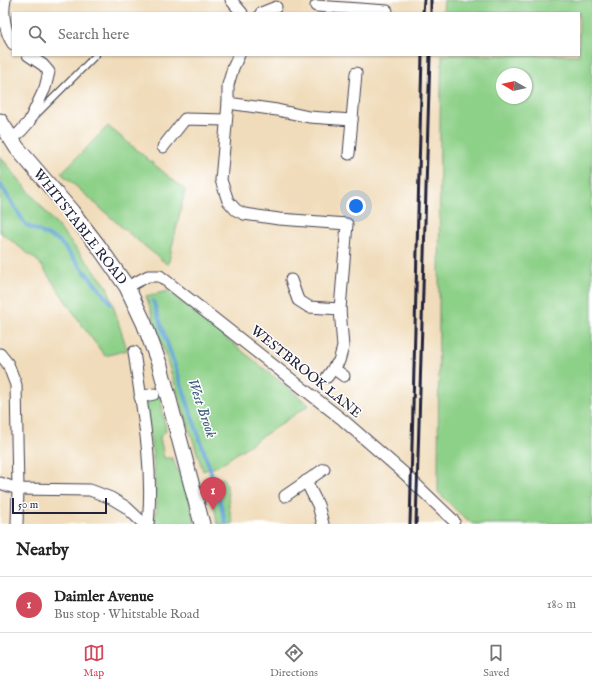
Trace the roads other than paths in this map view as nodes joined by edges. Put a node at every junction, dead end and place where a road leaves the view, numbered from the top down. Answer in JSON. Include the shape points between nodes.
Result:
{"nodes":[{"id":1,"x":5,"y":0,"type":"edge"},
{"id":2,"x":232,"y":0,"type":"edge"},
{"id":3,"x":355,"y":5,"type":"edge"},
{"id":4,"x":316,"y":6,"type":"dead end"},
{"id":5,"x":276,"y":7,"type":"dead end"},
{"id":6,"x":241,"y":12,"type":"edge"},
{"id":7,"x":263,"y":12,"type":"edge"},
{"id":8,"x":387,"y":12,"type":"dead end"},
{"id":9,"x":12,"y":42,"type":"edge"},
{"id":10,"x":30,"y":56,"type":"edge"},
{"id":11,"x":95,"y":56,"type":"edge"},
{"id":12,"x":238,"y":56,"type":"edge"},
{"id":13,"x":356,"y":73,"type":"dead end"},
{"id":14,"x":228,"y":103,"type":"junction"},
{"id":15,"x":226,"y":120,"type":"junction"},
{"id":16,"x":352,"y":120,"type":"junction"},
{"id":17,"x":0,"y":121,"type":"edge"},
{"id":18,"x":29,"y":122,"type":"junction"},
{"id":19,"x":11,"y":140,"type":"junction"},
{"id":20,"x":163,"y":147,"type":"dead end"},
{"id":21,"x":349,"y":154,"type":"dead end"},
{"id":22,"x":291,"y":280,"type":"dead end"},
{"id":23,"x":127,"y":288,"type":"junction"},
{"id":24,"x":340,"y":309,"type":"junction"},
{"id":25,"x":134,"y":352,"type":"dead end"},
{"id":26,"x":0,"y":354,"type":"edge"},
{"id":27,"x":344,"y":376,"type":"dead end"},
{"id":28,"x":154,"y":394,"type":"dead end"},
{"id":29,"x":140,"y":397,"type":"junction"},
{"id":30,"x":324,"y":469,"type":"dead end"},
{"id":31,"x":306,"y":481,"type":"junction"},
{"id":32,"x":0,"y":484,"type":"edge"},
{"id":33,"x":18,"y":489,"type":"junction"},
{"id":34,"x":285,"y":496,"type":"dead end"},
{"id":35,"x":454,"y":523,"type":"edge"},
{"id":36,"x":17,"y":524,"type":"edge"},
{"id":37,"x":144,"y":524,"type":"edge"},
{"id":38,"x":148,"y":524,"type":"edge"},
{"id":39,"x":202,"y":524,"type":"edge"},
{"id":40,"x":323,"y":524,"type":"edge"}],
"edges":[{"from":1,"to":9,"type":"street","via":[[5,27]]},
{"from":2,"to":6,"type":"street"},
{"from":3,"to":4,"type":"street"},
{"from":3,"to":8,"type":"street"},
{"from":5,"to":7,"type":"street"},
{"from":10,"to":18,"type":"street","via":[[49,72],[45,88]]},
{"from":11,"to":18,"type":"lane"},
{"from":12,"to":14,"type":"street","via":[[232,68],[228,85]]},
{"from":13,"to":16,"type":"street"},
{"from":14,"to":15,"type":"street"},
{"from":14,"to":16,"type":"street","via":[[277,110],[309,118]]},
{"from":15,"to":20,"type":"street","via":[[185,119]]},
{"from":15,"to":24,"type":"street","via":[[221,180],[228,201],[236,210],[244,214],[279,219],[347,224]]},
{"from":16,"to":21,"type":"street"},
{"from":17,"to":19,"type":"main road","name":"WHITSTABLE ROAD"},
{"from":18,"to":19,"type":"street"},
{"from":19,"to":23,"type":"main road","name":"WHITSTABLE ROAD","via":[[72,212]]},
{"from":22,"to":24,"type":"street","via":[[298,300],[309,307]]},
{"from":23,"to":35,"type":"street","name":"WESTBROOK LANE","via":[[148,276],[160,276],[343,420],[405,474]]},
{"from":23,"to":39,"type":"main road","name":"WHITSTABLE ROAD","via":[[144,323],[160,366]]},
{"from":24,"to":27,"type":"street","via":[[343,347],[339,361],[330,373]]},
{"from":25,"to":29,"type":"street"},
{"from":26,"to":33,"type":"street","via":[[8,364],[16,385]]},
{"from":28,"to":29,"type":"street"},
{"from":29,"to":38,"type":"street","via":[[149,484]]},
{"from":30,"to":31,"type":"street"},
{"from":31,"to":34,"type":"street"},
{"from":31,"to":40,"type":"street","via":[[318,504]]},
{"from":32,"to":33,"type":"street"},
{"from":33,"to":36,"type":"street"},
{"from":33,"to":37,"type":"street","via":[[90,490],[126,507]]}]}
